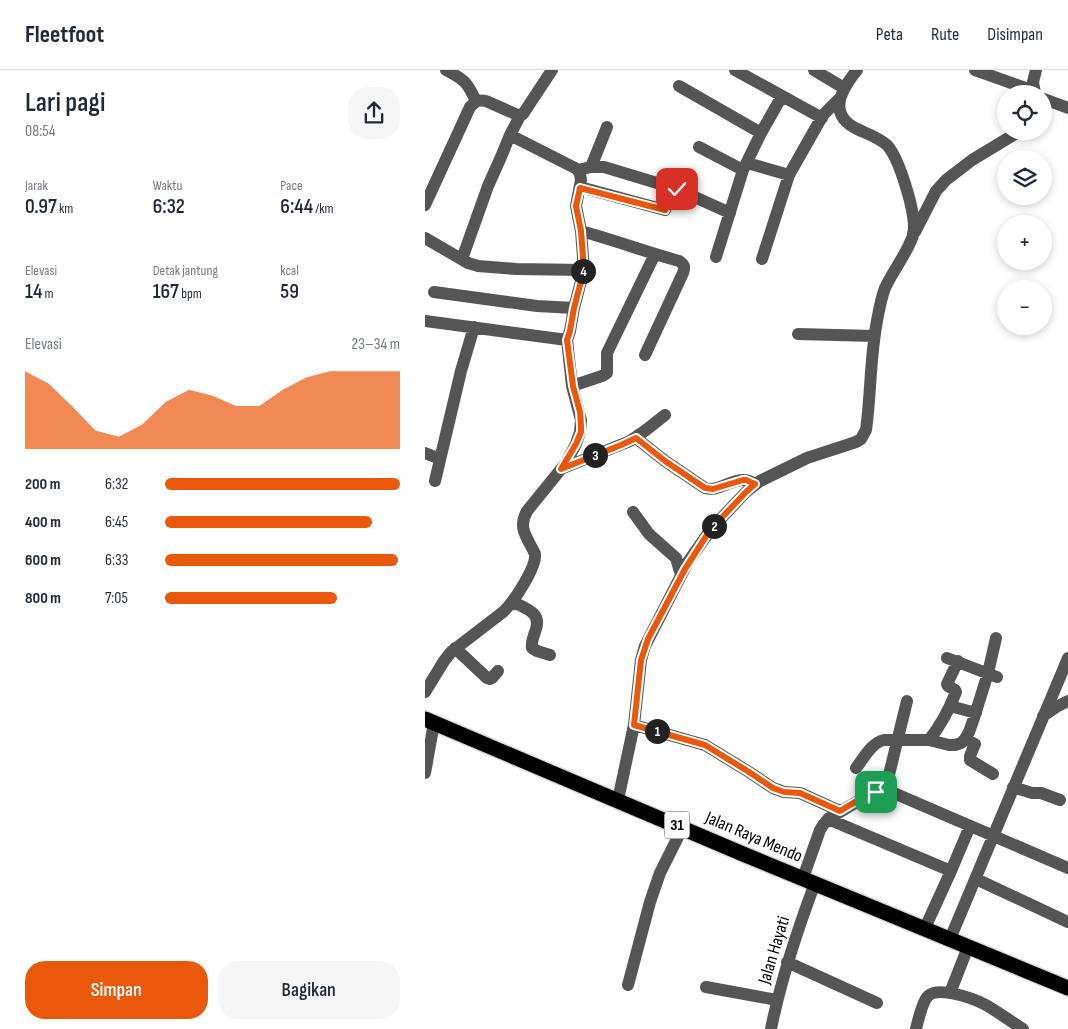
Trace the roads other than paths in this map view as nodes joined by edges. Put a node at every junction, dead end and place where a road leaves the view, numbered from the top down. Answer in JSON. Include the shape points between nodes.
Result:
{"nodes":[{"id":1,"x":446,"y":70,"type":"edge"},
{"id":2,"x":552,"y":70,"type":"edge"},
{"id":3,"x":735,"y":70,"type":"edge"},
{"id":4,"x":814,"y":70,"type":"edge"},
{"id":5,"x":857,"y":70,"type":"edge"},
{"id":6,"x":975,"y":70,"type":"edge"},
{"id":7,"x":1036,"y":70,"type":"edge"},
{"id":8,"x":1012,"y":85,"type":"edge"},
{"id":9,"x":1034,"y":85,"type":"edge"},
{"id":10,"x":679,"y":86,"type":"dead end"},
{"id":11,"x":843,"y":92,"type":"junction"},
{"id":12,"x":782,"y":96,"type":"junction"},
{"id":13,"x":476,"y":101,"type":"junction"},
{"id":14,"x":1052,"y":101,"type":"edge"},
{"id":15,"x":1068,"y":108,"type":"edge"},
{"id":16,"x":520,"y":116,"type":"junction"},
{"id":17,"x":821,"y":118,"type":"junction"},
{"id":18,"x":607,"y":127,"type":"dead end"},
{"id":19,"x":761,"y":133,"type":"junction"},
{"id":20,"x":509,"y":136,"type":"junction"},
{"id":21,"x":1005,"y":140,"type":"edge"},
{"id":22,"x":699,"y":147,"type":"dead end"},
{"id":23,"x":745,"y":166,"type":"junction"},
{"id":24,"x":584,"y":168,"type":"junction"},
{"id":25,"x":789,"y":175,"type":"junction"},
{"id":26,"x":580,"y":188,"type":"junction"},
{"id":27,"x":674,"y":188,"type":"junction"},
{"id":28,"x":425,"y":205,"type":"edge"},
{"id":29,"x":730,"y":213,"type":"junction"},
{"id":30,"x":581,"y":231,"type":"junction"},
{"id":31,"x":913,"y":234,"type":"junction"},
{"id":32,"x":425,"y":238,"type":"edge"},
{"id":33,"x":655,"y":254,"type":"junction"},
{"id":34,"x":716,"y":257,"type":"dead end"},
{"id":35,"x":462,"y":258,"type":"junction"},
{"id":36,"x":762,"y":259,"type":"dead end"},
{"id":37,"x":584,"y":270,"type":"junction"},
{"id":38,"x":433,"y":292,"type":"dead end"},
{"id":39,"x":574,"y":308,"type":"junction"},
{"id":40,"x":425,"y":321,"type":"edge"},
{"id":41,"x":474,"y":327,"type":"junction"},
{"id":42,"x":798,"y":334,"type":"dead end"},
{"id":43,"x":874,"y":336,"type":"junction"},
{"id":44,"x":567,"y":340,"type":"junction"},
{"id":45,"x":645,"y":355,"type":"dead end"},
{"id":46,"x":573,"y":386,"type":"junction"},
{"id":47,"x":665,"y":415,"type":"dead end"},
{"id":48,"x":636,"y":438,"type":"junction"},
{"id":49,"x":425,"y":453,"type":"edge"},
{"id":50,"x":440,"y":459,"type":"junction"},
{"id":51,"x":561,"y":469,"type":"junction"},
{"id":52,"x":435,"y":481,"type":"dead end"},
{"id":53,"x":755,"y":484,"type":"junction"},
{"id":54,"x":633,"y":512,"type":"dead end"},
{"id":55,"x":681,"y":575,"type":"junction"},
{"id":56,"x":513,"y":602,"type":"junction"},
{"id":57,"x":996,"y":638,"type":"dead end"},
{"id":58,"x":455,"y":648,"type":"junction"},
{"id":59,"x":550,"y":655,"type":"dead end"},
{"id":60,"x":1068,"y":658,"type":"edge"},
{"id":61,"x":498,"y":671,"type":"dead end"},
{"id":62,"x":993,"y":675,"type":"junction"},
{"id":63,"x":425,"y":692,"type":"edge"},
{"id":64,"x":907,"y":701,"type":"dead end"},
{"id":65,"x":1068,"y":701,"type":"edge"},
{"id":66,"x":950,"y":706,"type":"junction"},
{"id":67,"x":976,"y":713,"type":"junction"},
{"id":68,"x":1043,"y":716,"type":"junction"},
{"id":69,"x":429,"y":721,"type":"edge"},
{"id":70,"x":634,"y":725,"type":"junction"},
{"id":71,"x":965,"y":739,"type":"junction"},
{"id":72,"x":898,"y":740,"type":"junction"},
{"id":73,"x":929,"y":740,"type":"junction"},
{"id":74,"x":856,"y":768,"type":"dead end"},
{"id":75,"x":425,"y":773,"type":"edge"},
{"id":76,"x":993,"y":774,"type":"dead end"},
{"id":77,"x":1013,"y":787,"type":"junction"},
{"id":78,"x":885,"y":791,"type":"junction"},
{"id":79,"x":618,"y":800,"type":"junction"},
{"id":80,"x":1060,"y":800,"type":"dead end"},
{"id":81,"x":840,"y":811,"type":"junction"},
{"id":82,"x":828,"y":819,"type":"junction"},
{"id":83,"x":970,"y":826,"type":"junction"},
{"id":84,"x":683,"y":827,"type":"junction"},
{"id":85,"x":992,"y":836,"type":"junction"},
{"id":86,"x":1068,"y":868,"type":"edge"},
{"id":87,"x":951,"y":871,"type":"junction"},
{"id":88,"x":975,"y":879,"type":"junction"},
{"id":89,"x":809,"y":881,"type":"junction"},
{"id":90,"x":1068,"y":922,"type":"edge"},
{"id":91,"x":925,"y":928,"type":"junction"},
{"id":92,"x":950,"y":939,"type":"junction"},
{"id":93,"x":968,"y":946,"type":"junction"},
{"id":94,"x":787,"y":962,"type":"junction"},
{"id":95,"x":628,"y":985,"type":"dead end"},
{"id":96,"x":706,"y":987,"type":"dead end"},
{"id":97,"x":1068,"y":987,"type":"edge"},
{"id":98,"x":950,"y":993,"type":"junction"},
{"id":99,"x":777,"y":1000,"type":"junction"},
{"id":100,"x":877,"y":1003,"type":"dead end"},
{"id":101,"x":771,"y":1029,"type":"edge"},
{"id":102,"x":916,"y":1029,"type":"edge"},
{"id":103,"x":1023,"y":1029,"type":"edge"}],
"edges":[{"from":1,"to":13,"type":"street","via":[[469,85]]},
{"from":2,"to":16,"type":"street"},
{"from":3,"to":12,"type":"street"},
{"from":4,"to":11,"type":"street"},
{"from":5,"to":11,"type":"street"},
{"from":6,"to":8,"type":"street"},
{"from":7,"to":9,"type":"street"},
{"from":10,"to":19,"type":"street"},
{"from":11,"to":17,"type":"street"},
{"from":11,"to":31,"type":"street","via":[[839,106],[845,121],[879,139],[898,163],[910,200]]},
{"from":12,"to":17,"type":"street"},
{"from":12,"to":19,"type":"street"},
{"from":13,"to":16,"type":"street","via":[[486,101]]},
{"from":13,"to":28,"type":"street","via":[[470,107]]},
{"from":14,"to":15,"type":"street"},
{"from":16,"to":20,"type":"street"},
{"from":17,"to":25,"type":"street"},
{"from":18,"to":24,"type":"street"},
{"from":19,"to":23,"type":"street"},
{"from":20,"to":24,"type":"street","via":[[568,164]]},
{"from":20,"to":35,"type":"street"},
{"from":21,"to":31,"type":"street","via":[[972,160],[936,190]]},
{"from":22,"to":23,"type":"street"},
{"from":23,"to":25,"type":"street"},
{"from":23,"to":29,"type":"street"},
{"from":24,"to":26,"type":"street"},
{"from":24,"to":27,"type":"street","via":[[603,167]]},
{"from":25,"to":36,"type":"street"},
{"from":26,"to":27,"type":"street","via":[[665,210]]},
{"from":26,"to":30,"type":"street","via":[[576,206]]},
{"from":27,"to":29,"type":"street"},
{"from":29,"to":34,"type":"street"},
{"from":30,"to":33,"type":"street"},
{"from":30,"to":37,"type":"street"},
{"from":31,"to":43,"type":"street","via":[[885,288]]},
{"from":32,"to":35,"type":"street"},
{"from":33,"to":45,"type":"street","via":[[679,261],[685,268]]},
{"from":33,"to":46,"type":"street","via":[[607,353],[607,373]]},
{"from":35,"to":37,"type":"street","via":[[472,264],[499,268]]},
{"from":37,"to":39,"type":"street"},
{"from":38,"to":39,"type":"street"},
{"from":39,"to":44,"type":"street"},
{"from":40,"to":41,"type":"street"},
{"from":41,"to":44,"type":"street"},
{"from":41,"to":50,"type":"street"},
{"from":42,"to":43,"type":"street"},
{"from":43,"to":53,"type":"street","via":[[867,424],[861,440],[814,455]]},
{"from":44,"to":46,"type":"street"},
{"from":46,"to":51,"type":"street","via":[[581,432]]},
{"from":47,"to":48,"type":"street"},
{"from":48,"to":51,"type":"street"},
{"from":48,"to":53,"type":"street","via":[[705,488],[713,489],[743,480]]},
{"from":49,"to":50,"type":"street"},
{"from":50,"to":52,"type":"street"},
{"from":51,"to":56,"type":"street","via":[[522,521],[523,531],[535,554],[534,564]]},
{"from":53,"to":55,"type":"street","via":[[712,528]]},
{"from":54,"to":55,"type":"street","via":[[649,534],[676,558]]},
{"from":55,"to":70,"type":"street","via":[[645,646]]},
{"from":56,"to":58,"type":"street"},
{"from":56,"to":59,"type":"street","via":[[536,616],[538,621],[532,648]]},
{"from":57,"to":62,"type":"street"},
{"from":58,"to":61,"type":"street","via":[[487,678],[492,678]]},
{"from":58,"to":63,"type":"street"},
{"from":60,"to":68,"type":"street"},
{"from":62,"to":66,"type":"street","via":[[952,659],[947,684],[956,691]]},
{"from":62,"to":67,"type":"street"},
{"from":64,"to":72,"type":"street"},
{"from":65,"to":68,"type":"street"},
{"from":66,"to":67,"type":"street"},
{"from":66,"to":73,"type":"street"},
{"from":67,"to":71,"type":"street"},
{"from":68,"to":77,"type":"street"},
{"from":69,"to":75,"type":"street"},
{"from":69,"to":79,"type":"highway","name":"Jalan Raya Mendo","number":"31"},
{"from":70,"to":79,"type":"street"},
{"from":70,"to":81,"type":"street","via":[[705,745],[773,788],[800,793]]},
{"from":71,"to":73,"type":"street","via":[[955,745]]},
{"from":71,"to":76,"type":"street","via":[[975,744],[970,760]]},
{"from":72,"to":73,"type":"street"},
{"from":72,"to":74,"type":"street","via":[[878,741]]},
{"from":72,"to":78,"type":"street"},
{"from":77,"to":80,"type":"street"},
{"from":77,"to":85,"type":"street"},
{"from":78,"to":81,"type":"street","via":[[870,794]]},
{"from":78,"to":83,"type":"street"},
{"from":79,"to":84,"type":"highway","name":"Jalan Raya Mendo","number":"31"},
{"from":81,"to":82,"type":"street"},
{"from":82,"to":87,"type":"street"},
{"from":82,"to":89,"type":"street","name":"Jalan Hayati","via":[[820,830]]},
{"from":83,"to":85,"type":"street"},
{"from":83,"to":87,"type":"street"},
{"from":84,"to":89,"type":"highway","name":"Jalan Raya Mendo","number":"31"},
{"from":84,"to":95,"type":"street","via":[[649,902]]},
{"from":85,"to":86,"type":"street"},
{"from":85,"to":88,"type":"street"},
{"from":87,"to":91,"type":"street"},
{"from":88,"to":90,"type":"street"},
{"from":88,"to":92,"type":"street"},
{"from":89,"to":91,"type":"highway","name":"Jalan Raya Mendo","number":"31"},
{"from":89,"to":94,"type":"street","name":"Jalan Hayati"},
{"from":91,"to":92,"type":"highway","name":"Jalan Raya Mendo","number":"31"},
{"from":92,"to":93,"type":"highway","name":"Jalan Raya Mendo","number":"31"},
{"from":93,"to":97,"type":"highway","name":"Jalan Raya Mendo","number":"31"},
{"from":93,"to":98,"type":"street"},
{"from":94,"to":99,"type":"street","name":"Jalan Hayati"},
{"from":94,"to":100,"type":"street"},
{"from":96,"to":99,"type":"street"},
{"from":98,"to":102,"type":"street","via":[[930,994]]},
{"from":98,"to":103,"type":"street","via":[[983,1004]]},
{"from":99,"to":101,"type":"street","name":"Jalan Hayati"}]}
